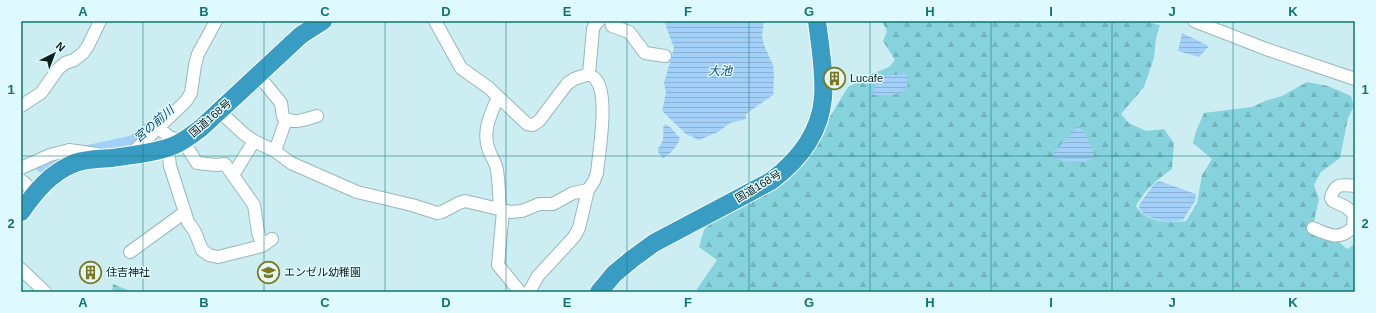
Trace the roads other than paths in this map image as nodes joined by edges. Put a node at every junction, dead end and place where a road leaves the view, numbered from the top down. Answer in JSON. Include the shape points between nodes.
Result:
{"nodes":[{"id":1,"x":100,"y":21,"type":"edge"},
{"id":2,"x":216,"y":21,"type":"edge"},
{"id":3,"x":323,"y":21,"type":"edge"},
{"id":4,"x":435,"y":21,"type":"edge"},
{"id":5,"x":600,"y":21,"type":"edge"},
{"id":6,"x":611,"y":21,"type":"edge"},
{"id":7,"x":817,"y":21,"type":"edge"},
{"id":8,"x":1194,"y":21,"type":"edge"},
{"id":9,"x":665,"y":56,"type":"dead end"},
{"id":10,"x":589,"y":74,"type":"junction"},
{"id":11,"x":258,"y":75,"type":"junction"},
{"id":12,"x":1355,"y":80,"type":"edge"},
{"id":13,"x":498,"y":97,"type":"junction"},
{"id":14,"x":21,"y":106,"type":"edge"},
{"id":15,"x":219,"y":111,"type":"junction"},
{"id":16,"x":317,"y":116,"type":"dead end"},
{"id":17,"x":286,"y":120,"type":"junction"},
{"id":18,"x":159,"y":128,"type":"junction"},
{"id":19,"x":254,"y":141,"type":"junction"},
{"id":20,"x":175,"y":144,"type":"junction"},
{"id":21,"x":275,"y":150,"type":"junction"},
{"id":22,"x":50,"y":155,"type":"junction"},
{"id":23,"x":122,"y":156,"type":"junction"},
{"id":24,"x":21,"y":168,"type":"edge"},
{"id":25,"x":60,"y":171,"type":"junction"},
{"id":26,"x":233,"y":175,"type":"junction"},
{"id":27,"x":21,"y":180,"type":"edge"},
{"id":28,"x":1355,"y":186,"type":"edge"},
{"id":29,"x":588,"y":190,"type":"junction"},
{"id":30,"x":36,"y":193,"type":"junction"},
{"id":31,"x":502,"y":210,"type":"junction"},
{"id":32,"x":21,"y":212,"type":"edge"},
{"id":33,"x":185,"y":212,"type":"junction"},
{"id":34,"x":1313,"y":228,"type":"dead end"},
{"id":35,"x":272,"y":239,"type":"dead end"},
{"id":36,"x":262,"y":246,"type":"junction"},
{"id":37,"x":130,"y":252,"type":"dead end"},
{"id":38,"x":21,"y":269,"type":"edge"},
{"id":39,"x":45,"y":292,"type":"edge"},
{"id":40,"x":520,"y":292,"type":"edge"},
{"id":41,"x":529,"y":292,"type":"edge"},
{"id":42,"x":599,"y":292,"type":"edge"}],
"edges":[{"from":1,"to":14,"type":"street","via":[[82,53],[58,69],[41,93]]},
{"from":2,"to":18,"type":"street","via":[[198,54],[191,93]]},
{"from":3,"to":11,"type":"highway","name":"国道168号","via":[[301,35]]},
{"from":4,"to":13,"type":"street","via":[[461,68]]},
{"from":5,"to":10,"type":"street","via":[[593,29]]},
{"from":6,"to":9,"type":"street","via":[[612,26],[629,32],[645,53]]},
{"from":7,"to":42,"type":"highway","name":"国道168号","via":[[823,98],[813,134],[801,153],[787,169],[771,180],[654,243],[618,270]]},
{"from":8,"to":12,"type":"street"},
{"from":10,"to":13,"type":"street","via":[[567,84],[539,121],[533,125],[527,124]]},
{"from":10,"to":29,"type":"street","via":[[597,81],[604,108],[597,172]]},
{"from":11,"to":15,"type":"highway","name":"国道168号"},
{"from":11,"to":17,"type":"street","via":[[281,102],[283,117]]},
{"from":13,"to":31,"type":"street","via":[[485,132],[486,142],[497,169]]},
{"from":15,"to":19,"type":"street"},
{"from":15,"to":20,"type":"highway","name":"国道168号","via":[[201,128]]},
{"from":16,"to":17,"type":"street","via":[[294,122]]},
{"from":17,"to":21,"type":"street"},
{"from":18,"to":20,"type":"street"},
{"from":18,"to":23,"type":"street"},
{"from":19,"to":21,"type":"street"},
{"from":19,"to":26,"type":"street"},
{"from":20,"to":23,"type":"highway","name":"国道168号"},
{"from":20,"to":26,"type":"street","via":[[197,162],[225,164]]},
{"from":20,"to":33,"type":"street","via":[[170,166]]},
{"from":21,"to":31,"type":"street","via":[[291,163],[357,192],[437,213],[465,201]]},
{"from":22,"to":23,"type":"street","via":[[69,150]]},
{"from":22,"to":24,"type":"street"},
{"from":22,"to":25,"type":"street"},
{"from":23,"to":25,"type":"highway","name":"国道168号","via":[[86,160]]},
{"from":25,"to":30,"type":"highway","name":"国道168号"},
{"from":26,"to":36,"type":"street","via":[[254,205]]},
{"from":27,"to":30,"type":"street"},
{"from":28,"to":34,"type":"street","via":[[1343,184],[1337,187],[1331,198],[1354,214],[1353,227],[1340,235],[1328,235]]},
{"from":29,"to":31,"type":"street","via":[[573,193],[553,204],[539,204],[522,211]]},
{"from":29,"to":41,"type":"street","via":[[574,237],[538,276]]},
{"from":30,"to":32,"type":"highway","name":"国道168号"},
{"from":31,"to":40,"type":"street","via":[[498,265]]},
{"from":33,"to":36,"type":"street","via":[[202,250],[209,255],[218,257]]},
{"from":33,"to":37,"type":"street"},
{"from":35,"to":36,"type":"street"},
{"from":38,"to":39,"type":"street"}]}
